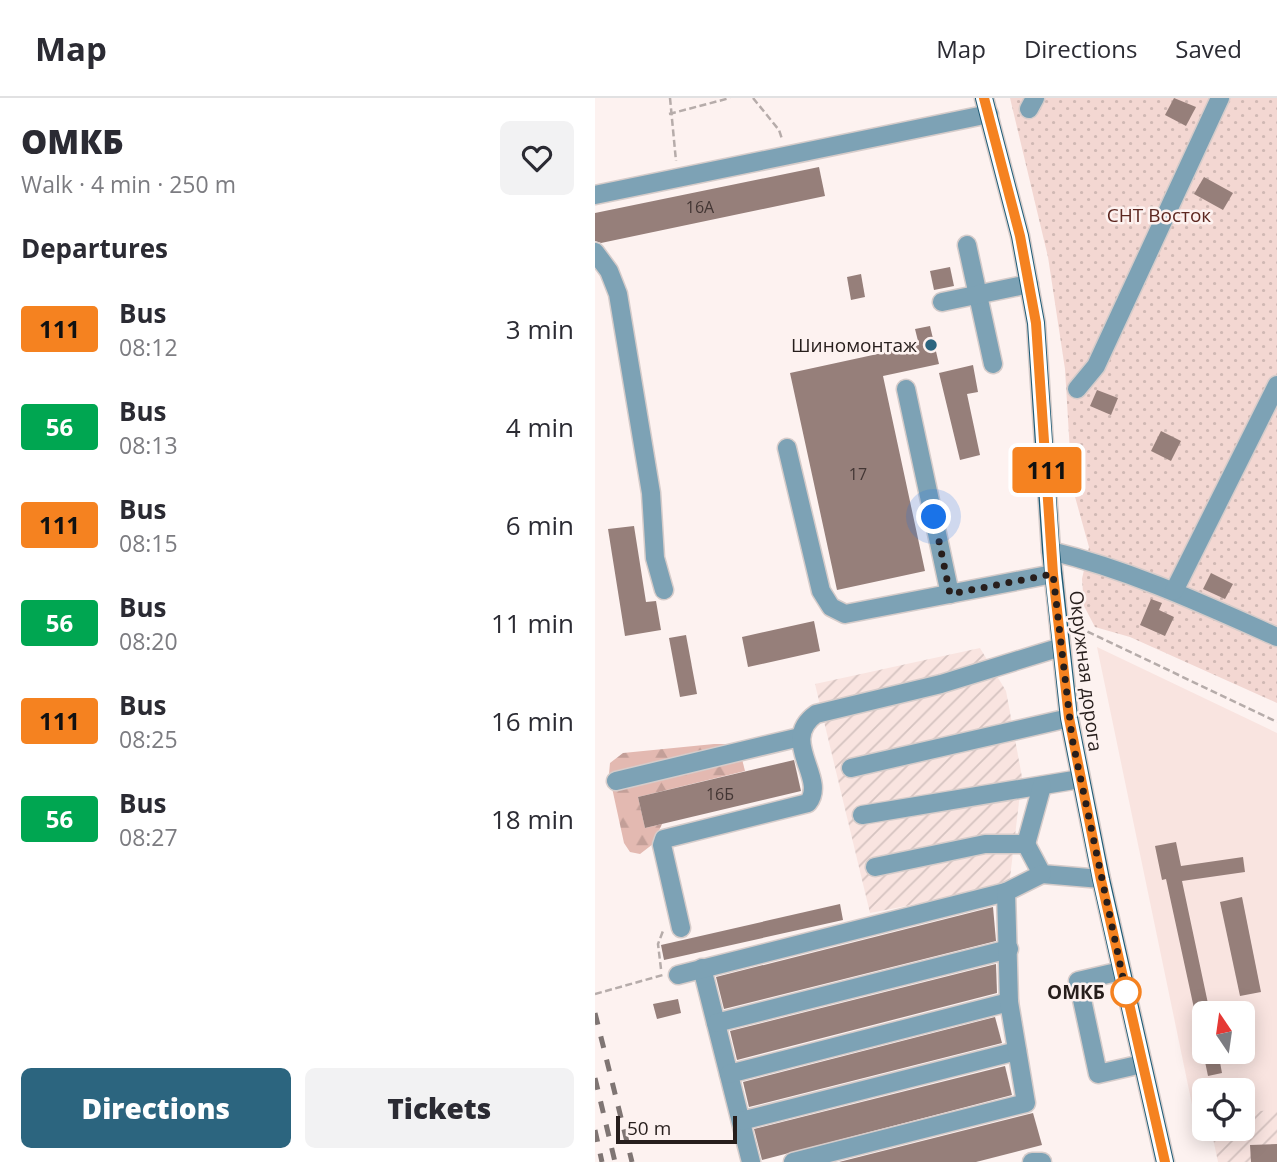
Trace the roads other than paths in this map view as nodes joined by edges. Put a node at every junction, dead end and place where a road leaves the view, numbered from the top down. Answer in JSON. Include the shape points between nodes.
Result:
{"nodes":[{"id":1,"x":1220,"y":98,"type":"edge"},
{"id":2,"x":986,"y":106,"type":"edge"},
{"id":3,"x":595,"y":195,"type":"edge"},
{"id":4,"x":967,"y":245,"type":"dead end"},
{"id":5,"x":595,"y":252,"type":"edge"},
{"id":6,"x":1030,"y":284,"type":"junction"},
{"id":7,"x":978,"y":295,"type":"junction"},
{"id":8,"x":942,"y":302,"type":"dead end"},
{"id":9,"x":993,"y":364,"type":"dead end"},
{"id":10,"x":1277,"y":385,"type":"edge"},
{"id":11,"x":906,"y":389,"type":"dead end"},
{"id":12,"x":1077,"y":389,"type":"dead end"},
{"id":13,"x":787,"y":448,"type":"dead end"},
{"id":14,"x":1051,"y":551,"type":"junction"},
{"id":15,"x":1053,"y":574,"type":"junction"},
{"id":16,"x":664,"y":590,"type":"dead end"},
{"id":17,"x":1174,"y":591,"type":"junction"},
{"id":18,"x":950,"y":594,"type":"junction"},
{"id":19,"x":1277,"y":637,"type":"edge"},
{"id":20,"x":1061,"y":646,"type":"junction"},
{"id":21,"x":1069,"y":718,"type":"junction"},
{"id":22,"x":800,"y":737,"type":"junction"},
{"id":23,"x":851,"y":768,"type":"dead end"},
{"id":24,"x":1080,"y":779,"type":"junction"},
{"id":25,"x":616,"y":781,"type":"dead end"},
{"id":26,"x":1042,"y":786,"type":"junction"},
{"id":27,"x":862,"y":815,"type":"dead end"},
{"id":28,"x":1027,"y":844,"type":"junction"},
{"id":29,"x":875,"y":867,"type":"dead end"},
{"id":30,"x":1042,"y":874,"type":"junction"},
{"id":31,"x":1101,"y":880,"type":"junction"},
{"id":32,"x":1006,"y":892,"type":"junction"},
{"id":33,"x":679,"y":921,"type":"road end"},
{"id":34,"x":1009,"y":948,"type":"junction"},
{"id":35,"x":702,"y":968,"type":"junction"},
{"id":36,"x":1121,"y":971,"type":"junction"},
{"id":37,"x":670,"y":975,"type":"road end"},
{"id":38,"x":1009,"y":1002,"type":"junction"},
{"id":39,"x":716,"y":1023,"type":"junction"},
{"id":40,"x":1017,"y":1051,"type":"junction"},
{"id":41,"x":1142,"y":1064,"type":"junction"},
{"id":42,"x":729,"y":1074,"type":"junction"},
{"id":43,"x":741,"y":1121,"type":"junction"},
{"id":44,"x":751,"y":1162,"type":"edge"},
{"id":45,"x":793,"y":1162,"type":"edge"},
{"id":46,"x":1032,"y":1162,"type":"edge"},
{"id":47,"x":1042,"y":1162,"type":"edge"},
{"id":48,"x":1165,"y":1162,"type":"edge"}],
"edges":[{"from":1,"to":12,"type":"lane","via":[[1096,366]]},
{"from":2,"to":3,"type":"lane"},
{"from":2,"to":6,"type":"main road","name":"Окружная дорога"},
{"from":4,"to":7,"type":"lane"},
{"from":5,"to":16,"type":"lane","via":[[609,271],[620,306],[651,493],[655,558]]},
{"from":6,"to":7,"type":"lane"},
{"from":6,"to":14,"type":"main road","name":"Окружная дорога","via":[[1041,374]]},
{"from":7,"to":8,"type":"lane"},
{"from":7,"to":9,"type":"lane"},
{"from":10,"to":17,"type":"lane"},
{"from":11,"to":18,"type":"lane"},
{"from":13,"to":18,"type":"lane","via":[[821,591],[831,607],[845,614]]},
{"from":14,"to":15,"type":"main road","name":"Окружная дорога"},
{"from":14,"to":17,"type":"lane","via":[[1097,562]]},
{"from":15,"to":18,"type":"lane"},
{"from":15,"to":20,"type":"main road","name":"Окружная дорога"},
{"from":17,"to":19,"type":"lane"},
{"from":20,"to":21,"type":"main road","name":"Окружная дорога"},
{"from":20,"to":22,"type":"lane","via":[[941,684],[816,714],[807,720]]},
{"from":21,"to":23,"type":"lane"},
{"from":21,"to":24,"type":"main road","name":"Окружная дорога"},
{"from":22,"to":25,"type":"lane"},
{"from":22,"to":33,"type":"lane","via":[[813,792],[809,803],[664,839]]},
{"from":24,"to":26,"type":"lane"},
{"from":24,"to":31,"type":"main road","name":"Окружная дорога"},
{"from":26,"to":27,"type":"lane"},
{"from":26,"to":28,"type":"lane"},
{"from":28,"to":29,"type":"lane","via":[[985,844]]},
{"from":28,"to":30,"type":"lane"},
{"from":30,"to":31,"type":"lane"},
{"from":30,"to":32,"type":"lane"},
{"from":31,"to":36,"type":"main road","name":"Окружная дорога"},
{"from":32,"to":34,"type":"lane"},
{"from":32,"to":35,"type":"lane"},
{"from":34,"to":38,"type":"lane"},
{"from":34,"to":39,"type":"lane"},
{"from":35,"to":37,"type":"lane"},
{"from":35,"to":39,"type":"lane"},
{"from":36,"to":41,"type":"main road","name":"Окружная дорога"},
{"from":36,"to":41,"type":"lane","via":[[1078,981],[1098,1074]]},
{"from":38,"to":40,"type":"lane"},
{"from":38,"to":42,"type":"lane"},
{"from":39,"to":42,"type":"lane"},
{"from":40,"to":43,"type":"lane"},
{"from":40,"to":45,"type":"lane","via":[[1026,1103]]},
{"from":41,"to":48,"type":"main road","name":"Окружная дорога"},
{"from":42,"to":43,"type":"lane"},
{"from":43,"to":44,"type":"lane"},
{"from":46,"to":47,"type":"lane"}]}
